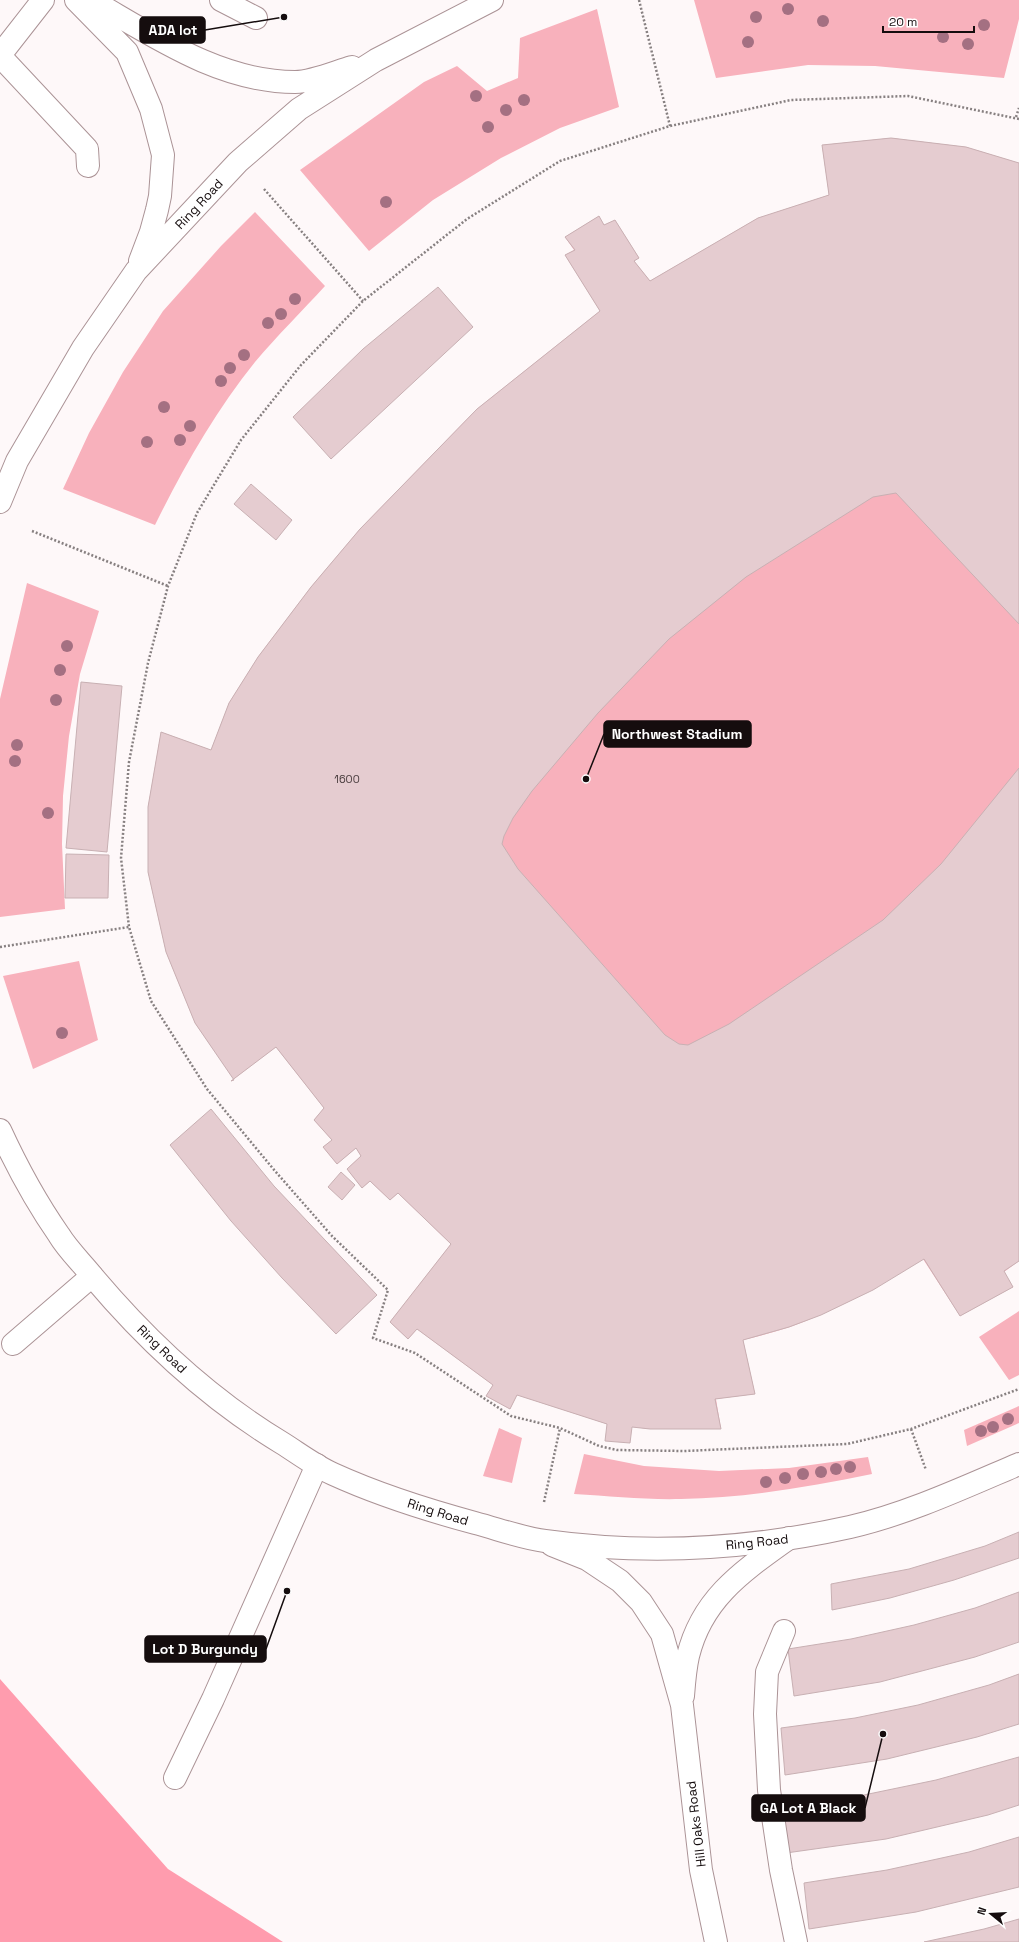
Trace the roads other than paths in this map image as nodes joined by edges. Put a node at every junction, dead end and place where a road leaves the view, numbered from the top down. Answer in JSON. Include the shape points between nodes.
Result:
{"nodes":[{"id":1,"x":43,"y":0,"type":"edge"},
{"id":2,"x":76,"y":0,"type":"edge"},
{"id":3,"x":91,"y":0,"type":"edge"},
{"id":4,"x":221,"y":0,"type":"edge"},
{"id":5,"x":492,"y":0,"type":"edge"},
{"id":6,"x":256,"y":18,"type":"dead end"},
{"id":7,"x":0,"y":56,"type":"edge"},
{"id":8,"x":376,"y":60,"type":"junction"},
{"id":9,"x":88,"y":166,"type":"dead end"},
{"id":10,"x":136,"y":271,"type":"junction"},
{"id":11,"x":0,"y":502,"type":"edge"},
{"id":12,"x":0,"y":1130,"type":"edge"},
{"id":13,"x":92,"y":1276,"type":"junction"},
{"id":14,"x":13,"y":1344,"type":"dead end"},
{"id":15,"x":1019,"y":1464,"type":"edge"},
{"id":16,"x":317,"y":1465,"type":"junction"},
{"id":17,"x":790,"y":1538,"type":"junction"},
{"id":18,"x":541,"y":1541,"type":"junction"},
{"id":19,"x":784,"y":1631,"type":"dead end"},
{"id":20,"x":682,"y":1705,"type":"junction"},
{"id":21,"x":175,"y":1778,"type":"dead end"},
{"id":22,"x":716,"y":1942,"type":"edge"},
{"id":23,"x":796,"y":1942,"type":"edge"}],
"edges":[{"from":1,"to":7,"type":"main road"},
{"from":2,"to":10,"type":"main road","via":[[127,52],[151,109],[163,156],[157,210]]},
{"from":3,"to":8,"type":"main road","via":[[171,45],[210,63],[257,79],[297,82]]},
{"from":4,"to":6,"type":"main road"},
{"from":5,"to":8,"type":"main road","name":"Ring Road"},
{"from":7,"to":9,"type":"main road","via":[[87,149]]},
{"from":8,"to":10,"type":"main road","name":"Ring Road","via":[[299,110],[238,162]]},
{"from":10,"to":11,"type":"main road","name":"Ring Road","via":[[83,348],[17,461]]},
{"from":12,"to":13,"type":"main road","name":"Ring Road","via":[[17,1167],[60,1238]]},
{"from":13,"to":14,"type":"main road"},
{"from":13,"to":16,"type":"main road","name":"Ring Road","via":[[119,1308],[182,1371],[254,1426]]},
{"from":15,"to":17,"type":"main road","name":"Ring Road","via":[[916,1506],[853,1527]]},
{"from":16,"to":18,"type":"main road","name":"Ring Road","via":[[398,1499]]},
{"from":16,"to":21,"type":"main road"},
{"from":17,"to":18,"type":"main road","name":"Ring Road","via":[[697,1548],[618,1549]]},
{"from":17,"to":20,"type":"main road","name":"Hill Oaks Road","via":[[743,1570],[717,1596],[701,1624],[688,1656]]},
{"from":18,"to":20,"type":"main road","name":"Hill Oaks Road","via":[[587,1559],[620,1581],[641,1602],[662,1634]]},
{"from":19,"to":23,"type":"main road","via":[[767,1672],[765,1714],[769,1790],[781,1870]]},
{"from":20,"to":22,"type":"main road","name":"Hill Oaks Road","via":[[701,1870]]}]}
